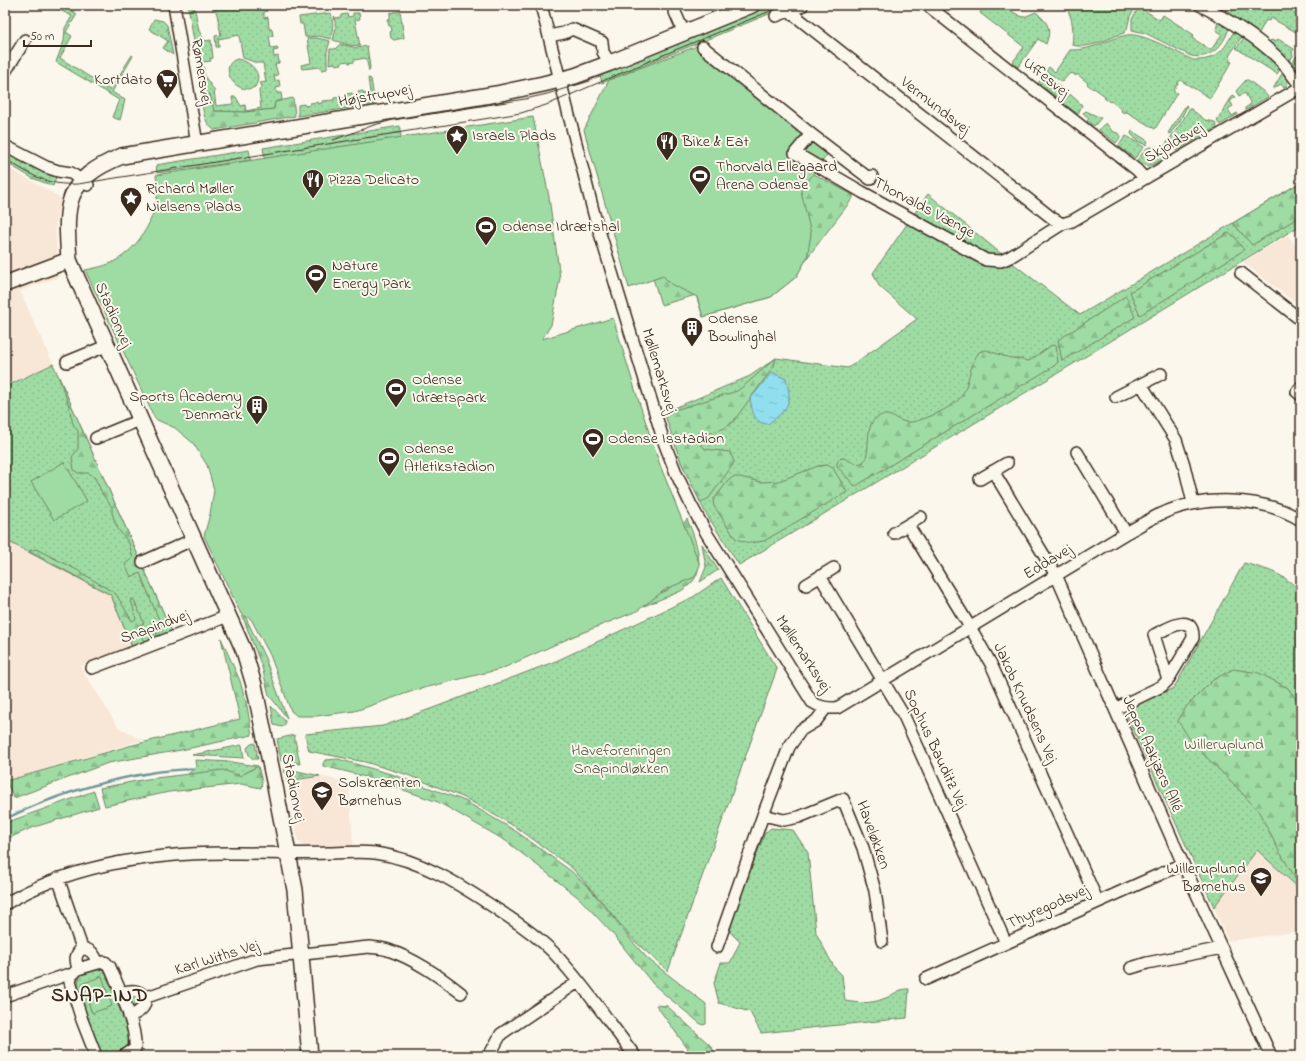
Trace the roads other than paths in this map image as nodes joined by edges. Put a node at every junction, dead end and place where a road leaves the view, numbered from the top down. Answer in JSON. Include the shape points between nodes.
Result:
{"nodes":[{"id":1,"x":174,"y":5,"type":"edge"},
{"id":2,"x":541,"y":5,"type":"edge"},
{"id":3,"x":672,"y":5,"type":"edge"},
{"id":4,"x":752,"y":5,"type":"edge"},
{"id":5,"x":927,"y":5,"type":"edge"},
{"id":6,"x":1200,"y":5,"type":"edge"},
{"id":7,"x":802,"y":6,"type":"edge"},
{"id":8,"x":789,"y":11,"type":"junction"},
{"id":9,"x":776,"y":16,"type":"dead end"},
{"id":10,"x":684,"y":33,"type":"junction"},
{"id":11,"x":549,"y":36,"type":"junction"},
{"id":12,"x":25,"y":40,"type":"dead end"},
{"id":13,"x":703,"y":47,"type":"dead end"},
{"id":14,"x":610,"y":63,"type":"junction"},
{"id":15,"x":5,"y":72,"type":"edge"},
{"id":16,"x":561,"y":80,"type":"junction"},
{"id":17,"x":1301,"y":87,"type":"edge"},
{"id":18,"x":811,"y":134,"type":"junction"},
{"id":19,"x":197,"y":144,"type":"junction"},
{"id":20,"x":5,"y":146,"type":"edge"},
{"id":21,"x":144,"y":152,"type":"joint"},
{"id":22,"x":872,"y":176,"type":"dead end"},
{"id":23,"x":1144,"y":178,"type":"junction"},
{"id":24,"x":85,"y":182,"type":"junction"},
{"id":25,"x":1062,"y":224,"type":"junction"},
{"id":26,"x":69,"y":260,"type":"junction"},
{"id":27,"x":1241,"y":273,"type":"dead end"},
{"id":28,"x":5,"y":284,"type":"edge"},
{"id":29,"x":1301,"y":320,"type":"edge"},
{"id":30,"x":106,"y":346,"type":"junction"},
{"id":31,"x":67,"y":362,"type":"dead end"},
{"id":32,"x":1161,"y":374,"type":"dead end"},
{"id":33,"x":1141,"y":384,"type":"junction"},
{"id":34,"x":1301,"y":387,"type":"edge"},
{"id":35,"x":1301,"y":395,"type":"edge"},
{"id":36,"x":1116,"y":397,"type":"dead end"},
{"id":37,"x":140,"y":420,"type":"junction"},
{"id":38,"x":96,"y":438,"type":"dead end"},
{"id":39,"x":1077,"y":452,"type":"dead end"},
{"id":40,"x":1007,"y":463,"type":"dead end"},
{"id":41,"x":993,"y":471,"type":"junction"},
{"id":42,"x":980,"y":479,"type":"dead end"},
{"id":43,"x":1192,"y":503,"type":"junction"},
{"id":44,"x":921,"y":517,"type":"dead end"},
{"id":45,"x":1301,"y":520,"type":"edge"},
{"id":46,"x":908,"y":525,"type":"junction"},
{"id":47,"x":894,"y":533,"type":"dead end"},
{"id":48,"x":1126,"y":533,"type":"junction"},
{"id":49,"x":194,"y":539,"type":"junction"},
{"id":50,"x":143,"y":562,"type":"dead end"},
{"id":51,"x":834,"y":568,"type":"dead end"},
{"id":52,"x":1056,"y":575,"type":"junction"},
{"id":53,"x":820,"y":576,"type":"junction"},
{"id":54,"x":806,"y":586,"type":"dead end"},
{"id":55,"x":228,"y":616,"type":"junction"},
{"id":56,"x":970,"y":627,"type":"junction"},
{"id":57,"x":92,"y":668,"type":"dead end"},
{"id":58,"x":883,"y":680,"type":"junction"},
{"id":59,"x":1168,"y":680,"type":"junction"},
{"id":60,"x":826,"y":708,"type":"junction"},
{"id":61,"x":1115,"y":709,"type":"junction"},
{"id":62,"x":763,"y":815,"type":"junction"},
{"id":63,"x":288,"y":854,"type":"junction"},
{"id":64,"x":1183,"y":864,"type":"junction"},
{"id":65,"x":58,"y":878,"type":"junction"},
{"id":66,"x":1098,"y":902,"type":"junction"},
{"id":67,"x":5,"y":904,"type":"edge"},
{"id":68,"x":882,"y":941,"type":"dead end"},
{"id":69,"x":1006,"y":943,"type":"junction"},
{"id":70,"x":716,"y":947,"type":"dead end"},
{"id":71,"x":82,"y":948,"type":"junction"},
{"id":72,"x":1222,"y":948,"type":"junction"},
{"id":73,"x":301,"y":955,"type":"junction"},
{"id":74,"x":98,"y":963,"type":"junction"},
{"id":75,"x":1131,"y":968,"type":"dead end"},
{"id":76,"x":75,"y":972,"type":"junction"},
{"id":77,"x":926,"y":979,"type":"dead end"},
{"id":78,"x":578,"y":982,"type":"junction"},
{"id":79,"x":121,"y":993,"type":"junction"},
{"id":80,"x":462,"y":994,"type":"dead end"},
{"id":81,"x":5,"y":996,"type":"edge"},
{"id":82,"x":144,"y":998,"type":"junction"},
{"id":83,"x":129,"y":1016,"type":"junction"},
{"id":84,"x":127,"y":1055,"type":"edge"},
{"id":85,"x":96,"y":1056,"type":"edge"},
{"id":86,"x":310,"y":1056,"type":"edge"},
{"id":87,"x":489,"y":1056,"type":"edge"},
{"id":88,"x":635,"y":1056,"type":"edge"},
{"id":89,"x":1271,"y":1056,"type":"edge"}],
"edges":[{"from":1,"to":19,"type":"street","name":"Rømersvej"},
{"from":2,"to":11,"type":"street","name":"Møllemarksvej"},
{"from":3,"to":10,"type":"street"},
{"from":4,"to":10,"type":"street","name":"Højstrupvej"},
{"from":5,"to":23,"type":"street","name":"Uffesvej"},
{"from":6,"to":17,"type":"street","via":[[1246,32],[1278,58]]},
{"from":7,"to":8,"type":"street"},
{"from":8,"to":9,"type":"street"},
{"from":8,"to":25,"type":"street","name":"Vermundsvej"},
{"from":10,"to":14,"type":"street","name":"Højstrupvej"},
{"from":11,"to":14,"type":"street","via":[[564,33],[572,28],[602,42],[603,52]]},
{"from":11,"to":16,"type":"street","name":"Møllemarksvej"},
{"from":12,"to":15,"type":"street"},
{"from":13,"to":18,"type":"street","name":"Thorvalds Vænge"},
{"from":14,"to":16,"type":"street","name":"Højstrupvej"},
{"from":16,"to":19,"type":"street","name":"Højstrupvej","via":[[496,94]]},
{"from":16,"to":60,"type":"street","name":"Møllemarksvej","via":[[594,214],[664,442],[676,473],[708,534],[812,702]]},
{"from":17,"to":23,"type":"street","name":"Skjoldsvej"},
{"from":18,"to":22,"type":"street","name":"Thorvalds Vænge","via":[[870,179]]},
{"from":18,"to":25,"type":"street","name":"Thorvalds Vænge","via":[[795,153],[986,260],[1001,261],[1010,257]]},
{"from":19,"to":21,"type":"street","name":"Højstrupvej"},
{"from":20,"to":24,"type":"street","via":[[32,161],[52,170],[71,173]]},
{"from":21,"to":24,"type":"street","name":"Stadionvej","via":[[122,156],[103,165]]},
{"from":23,"to":25,"type":"street","name":"Skjoldsvej","via":[[1072,221]]},
{"from":24,"to":26,"type":"street","name":"Stadionvej","via":[[68,206]]},
{"from":26,"to":28,"type":"street"},
{"from":26,"to":30,"type":"street","name":"Stadionvej"},
{"from":27,"to":29,"type":"street"},
{"from":30,"to":31,"type":"street"},
{"from":30,"to":37,"type":"street","name":"Stadionvej"},
{"from":32,"to":33,"type":"street"},
{"from":33,"to":36,"type":"street"},
{"from":33,"to":43,"type":"street","via":[[1176,440]]},
{"from":34,"to":35,"type":"street","via":[[1297,392]]},
{"from":37,"to":38,"type":"street"},
{"from":37,"to":49,"type":"street","name":"Stadionvej"},
{"from":39,"to":48,"type":"street"},
{"from":40,"to":41,"type":"street"},
{"from":41,"to":42,"type":"street"},
{"from":41,"to":52,"type":"street","name":"Jeppe Aakjærs Allé"},
{"from":43,"to":45,"type":"street","name":"Eddavej","via":[[1235,500],[1270,506]]},
{"from":43,"to":48,"type":"street","name":"Eddavej","via":[[1162,513]]},
{"from":44,"to":46,"type":"street"},
{"from":46,"to":47,"type":"street"},
{"from":46,"to":56,"type":"street","name":"Jakob Knudsens Vej"},
{"from":48,"to":52,"type":"street","name":"Eddavej"},
{"from":49,"to":50,"type":"street"},
{"from":49,"to":55,"type":"street","name":"Stadionvej"},
{"from":51,"to":53,"type":"street"},
{"from":52,"to":56,"type":"street","name":"Eddavej"},
{"from":52,"to":61,"type":"street","name":"Jeppe Aakjærs Allé"},
{"from":53,"to":54,"type":"street"},
{"from":53,"to":58,"type":"street","name":"Sophus Bauditz Vej"},
{"from":55,"to":57,"type":"street","name":"Snapindvej"},
{"from":55,"to":63,"type":"street","name":"Stadionvej","via":[[244,650],[254,685]]},
{"from":56,"to":58,"type":"street","name":"Eddavej"},
{"from":56,"to":66,"type":"street","name":"Jakob Knudsens Vej","via":[[991,664]]},
{"from":58,"to":60,"type":"street","name":"Eddavej","via":[[837,708]]},
{"from":58,"to":69,"type":"street","name":"Sophus Bauditz Vej","via":[[904,716]]},
{"from":59,"to":59,"type":"street","via":[[1193,638],[1193,631],[1187,624],[1181,623],[1154,635]]},
{"from":59,"to":61,"type":"street","via":[[1162,686]]},
{"from":60,"to":62,"type":"street","via":[[816,721],[801,730],[789,747]]},
{"from":61,"to":64,"type":"street","name":"Jeppe Aakjærs Allé"},
{"from":62,"to":68,"type":"street","name":"Haveløkken","via":[[784,820],[799,817],[843,799],[863,848],[875,891]]},
{"from":62,"to":70,"type":"street"},
{"from":63,"to":65,"type":"street","via":[[205,852],[158,856],[115,863]]},
{"from":63,"to":73,"type":"street","name":"Stadionvej","via":[[295,890]]},
{"from":63,"to":78,"type":"street","via":[[374,853],[400,858],[431,870],[476,894],[525,927],[552,951]]},
{"from":64,"to":66,"type":"street","name":"Thyregodsvej"},
{"from":64,"to":72,"type":"street","name":"Jeppe Aakjærs Allé"},
{"from":65,"to":67,"type":"street"},
{"from":65,"to":71,"type":"street"},
{"from":66,"to":69,"type":"street","name":"Thyregodsvej"},
{"from":69,"to":77,"type":"street","name":"Thyregodsvej"},
{"from":71,"to":74,"type":"street","via":[[94,953]]},
{"from":71,"to":76,"type":"street","via":[[76,954]]},
{"from":72,"to":75,"type":"street"},
{"from":72,"to":89,"type":"street","name":"Jeppe Aakjærs Allé"},
{"from":73,"to":80,"type":"street","name":"Karl Withs Vej","via":[[369,947],[387,950],[443,979]]},
{"from":73,"to":82,"type":"street","name":"Karl Withs Vej","via":[[257,959]]},
{"from":73,"to":86,"type":"street","name":"Stadionvej"},
{"from":74,"to":76,"type":"street"},
{"from":74,"to":79,"type":"street","via":[[105,962],[110,967]]},
{"from":76,"to":81,"type":"street"},
{"from":76,"to":85,"type":"street","via":[[70,982]]},
{"from":78,"to":87,"type":"street","via":[[501,1034]]},
{"from":78,"to":88,"type":"street"},
{"from":79,"to":82,"type":"street","via":[[134,990]]},
{"from":79,"to":83,"type":"street"},
{"from":82,"to":83,"type":"street","via":[[142,1010]]},
{"from":83,"to":84,"type":"street","via":[[136,1040],[135,1049]]}]}
